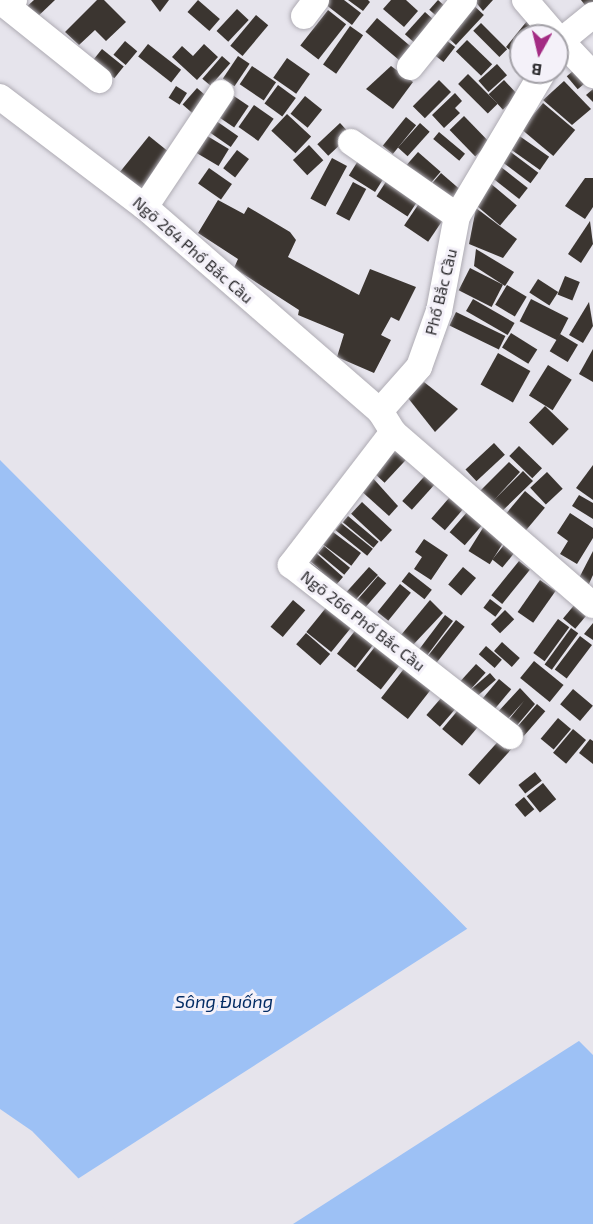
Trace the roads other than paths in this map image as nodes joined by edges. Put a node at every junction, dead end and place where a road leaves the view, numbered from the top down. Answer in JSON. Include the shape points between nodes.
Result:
{"nodes":[{"id":1,"x":464,"y":0,"type":"edge"},
{"id":2,"x":525,"y":0,"type":"edge"},
{"id":3,"x":6,"y":6,"type":"edge"},
{"id":4,"x":593,"y":15,"type":"edge"},
{"id":5,"x":544,"y":24,"type":"edge"},
{"id":6,"x":569,"y":33,"type":"edge"},
{"id":7,"x":569,"y":52,"type":"edge"},
{"id":8,"x":410,"y":67,"type":"dead end"},
{"id":9,"x":593,"y":75,"type":"edge"},
{"id":10,"x":99,"y":80,"type":"dead end"},
{"id":11,"x":536,"y":84,"type":"edge"},
{"id":12,"x":221,"y":93,"type":"dead end"},
{"id":13,"x":0,"y":97,"type":"edge"},
{"id":14,"x":351,"y":142,"type":"dead end"},
{"id":15,"x":145,"y":207,"type":"junction"},
{"id":16,"x":457,"y":216,"type":"junction"},
{"id":17,"x":386,"y":422,"type":"junction"},
{"id":18,"x":593,"y":605,"type":"edge"},
{"id":19,"x":510,"y":735,"type":"dead end"}],
"edges":[{"from":1,"to":8,"type":"street"},
{"from":2,"to":5,"type":"street"},
{"from":3,"to":10,"type":"street"},
{"from":4,"to":6,"type":"street"},
{"from":7,"to":9,"type":"street"},
{"from":11,"to":16,"type":"street","name":"Phố Bắc Cầu"},
{"from":12,"to":15,"type":"street"},
{"from":13,"to":15,"type":"street","name":"Ngõ 264 Phố Bắc Cầu"},
{"from":14,"to":16,"type":"street"},
{"from":15,"to":17,"type":"street","name":"Ngõ 264 Phố Bắc Cầu"},
{"from":16,"to":17,"type":"street","name":"Phố Bắc Cầu","via":[[439,311],[419,367]]},
{"from":17,"to":18,"type":"street"},
{"from":17,"to":19,"type":"street","name":"Ngõ 266 Phố Bắc Cầu","via":[[291,565]]}]}
